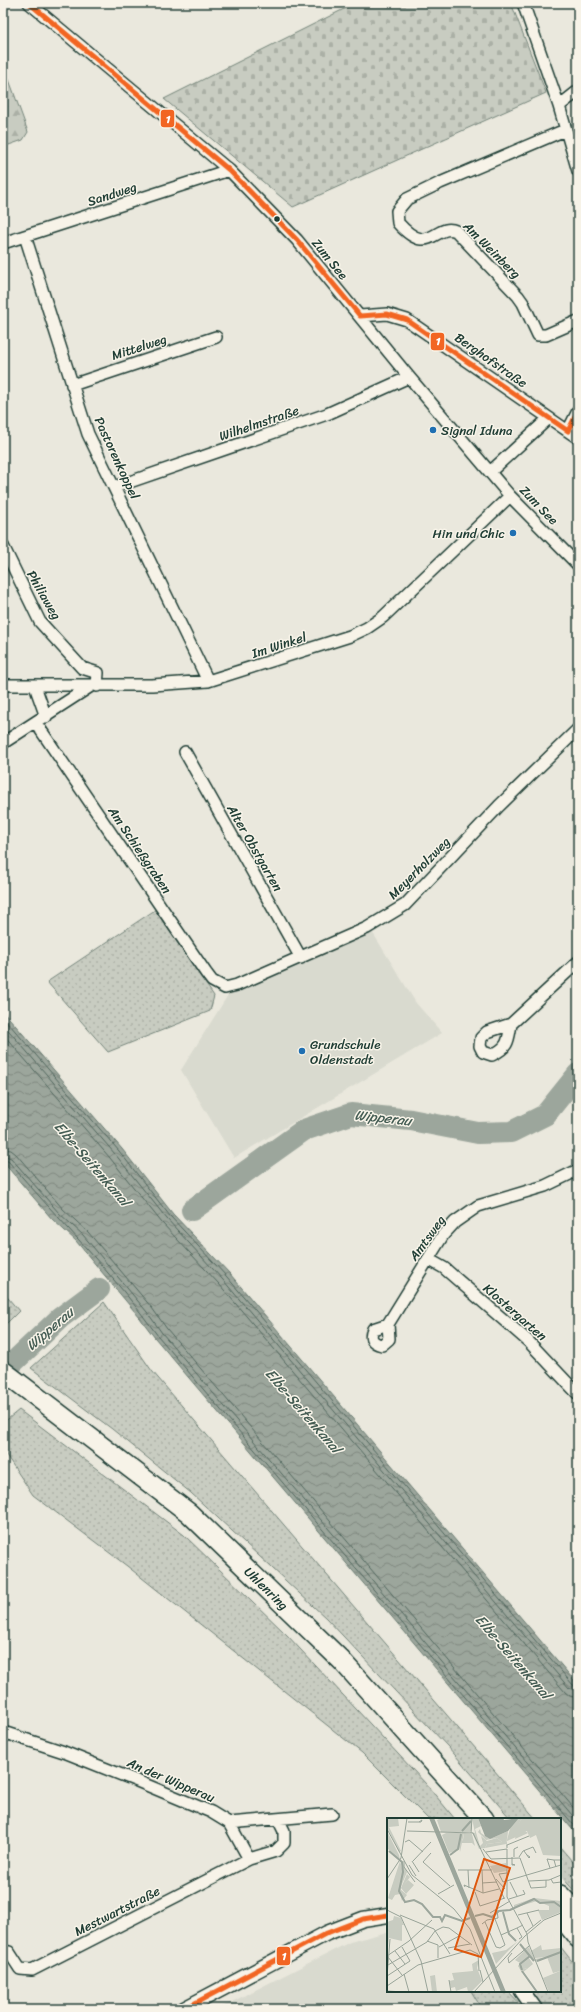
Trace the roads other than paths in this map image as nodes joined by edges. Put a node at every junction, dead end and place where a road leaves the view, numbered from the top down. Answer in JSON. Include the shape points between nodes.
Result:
{"nodes":[{"id":1,"x":29,"y":3,"type":"edge"},
{"id":2,"x":523,"y":3,"type":"edge"},
{"id":3,"x":578,"y":91,"type":"edge"},
{"id":4,"x":559,"y":106,"type":"junction"},
{"id":5,"x":565,"y":130,"type":"junction"},
{"id":6,"x":229,"y":170,"type":"junction"},
{"id":7,"x":578,"y":171,"type":"edge"},
{"id":8,"x":25,"y":236,"type":"junction"},
{"id":9,"x":3,"y":243,"type":"edge"},
{"id":10,"x":360,"y":316,"type":"junction"},
{"id":11,"x":578,"y":321,"type":"edge"},
{"id":12,"x":216,"y":337,"type":"dead end"},
{"id":13,"x":409,"y":377,"type":"junction"},
{"id":14,"x":72,"y":385,"type":"junction"},
{"id":15,"x":578,"y":411,"type":"edge"},
{"id":16,"x":549,"y":418,"type":"junction"},
{"id":17,"x":568,"y":431,"type":"junction"},
{"id":18,"x":578,"y":438,"type":"edge"},
{"id":19,"x":490,"y":472,"type":"junction"},
{"id":20,"x":115,"y":487,"type":"junction"},
{"id":21,"x":510,"y":496,"type":"junction"},
{"id":22,"x":3,"y":546,"type":"edge"},
{"id":23,"x":578,"y":565,"type":"edge"},
{"id":24,"x":208,"y":681,"type":"junction"},
{"id":25,"x":3,"y":686,"type":"edge"},
{"id":26,"x":35,"y":686,"type":"junction"},
{"id":27,"x":94,"y":686,"type":"junction"},
{"id":28,"x":46,"y":717,"type":"junction"},
{"id":29,"x":36,"y":723,"type":"junction"},
{"id":30,"x":578,"y":729,"type":"edge"},
{"id":31,"x":3,"y":744,"type":"edge"},
{"id":32,"x":185,"y":752,"type":"dead end"},
{"id":33,"x":301,"y":958,"type":"junction"},
{"id":34,"x":578,"y":962,"type":"edge"},
{"id":35,"x":225,"y":988,"type":"joint"},
{"id":36,"x":511,"y":1024,"type":"dead end"},
{"id":37,"x":578,"y":1170,"type":"edge"},
{"id":38,"x":428,"y":1259,"type":"junction"},
{"id":39,"x":388,"y":1324,"type":"dead end"},
{"id":40,"x":3,"y":1371,"type":"edge"},
{"id":41,"x":578,"y":1394,"type":"edge"},
{"id":42,"x":3,"y":1732,"type":"edge"},
{"id":43,"x":332,"y":1814,"type":"dead end"},
{"id":44,"x":483,"y":1818,"type":"edge"},
{"id":45,"x":278,"y":1819,"type":"junction"},
{"id":46,"x":229,"y":1823,"type":"junction"},
{"id":47,"x":249,"y":1859,"type":"junction"},
{"id":48,"x":561,"y":1896,"type":"edge"},
{"id":49,"x":578,"y":1914,"type":"edge"},
{"id":50,"x":387,"y":1915,"type":"edge"},
{"id":51,"x":561,"y":1916,"type":"edge"},
{"id":52,"x":578,"y":1938,"type":"edge"},
{"id":53,"x":3,"y":1951,"type":"edge"},
{"id":54,"x":523,"y":1992,"type":"edge"},
{"id":55,"x":184,"y":2009,"type":"edge"},
{"id":56,"x":535,"y":2009,"type":"edge"}],
"edges":[{"from":1,"to":6,"type":"street","name":"Zum See"},
{"from":2,"to":4,"type":"street"},
{"from":3,"to":4,"type":"street"},
{"from":4,"to":5,"type":"street"},
{"from":5,"to":7,"type":"street"},
{"from":5,"to":11,"type":"street","name":"Am Weinberg","via":[[440,183],[407,199],[397,211],[398,223],[405,232],[420,240],[433,238],[450,229],[456,231],[518,296],[538,335],[546,335]]},
{"from":6,"to":8,"type":"street","name":"Sandweg"},
{"from":6,"to":10,"type":"street","name":"Zum See","via":[[297,240]]},
{"from":8,"to":9,"type":"street","name":"Sandweg"},
{"from":8,"to":14,"type":"street","name":"Pastorenkoppel"},
{"from":10,"to":13,"type":"street","name":"Zum See"},
{"from":10,"to":16,"type":"street","name":"Berghofstraße","via":[[387,314],[407,320]]},
{"from":12,"to":14,"type":"street","name":"Mittelweg"},
{"from":13,"to":19,"type":"street","name":"Zum See"},
{"from":13,"to":20,"type":"street","name":"Wilhelmstraße","via":[[327,414]]},
{"from":14,"to":20,"type":"street","name":"Pastorenkoppel","via":[[88,434]]},
{"from":15,"to":17,"type":"street"},
{"from":16,"to":17,"type":"street","name":"Berghofstraße"},
{"from":16,"to":19,"type":"street"},
{"from":17,"to":18,"type":"street","name":"Berghofstraße"},
{"from":19,"to":21,"type":"street","name":"Zum See"},
{"from":20,"to":24,"type":"street","name":"Pastorenkoppel"},
{"from":21,"to":23,"type":"street","name":"Zum See"},
{"from":21,"to":24,"type":"street","name":"Im Winkel","via":[[384,617],[367,628],[350,636]]},
{"from":22,"to":27,"type":"street","name":"Philiaweg","via":[[40,622],[82,668],[98,673]]},
{"from":24,"to":27,"type":"street","name":"Im Winkel"},
{"from":25,"to":26,"type":"street","name":"Im Winkel"},
{"from":26,"to":27,"type":"street","name":"Im Winkel"},
{"from":26,"to":28,"type":"street"},
{"from":27,"to":28,"type":"street"},
{"from":28,"to":29,"type":"street"},
{"from":29,"to":31,"type":"street"},
{"from":29,"to":35,"type":"street","name":"Am Schießgraben","via":[[212,981]]},
{"from":30,"to":33,"type":"street","name":"Meyerholzweg","via":[[499,806],[405,905],[367,928]]},
{"from":32,"to":33,"type":"street","name":"Alter Obstgarten"},
{"from":33,"to":35,"type":"street","name":"Meyerholzweg"},
{"from":34,"to":36,"type":"street"},
{"from":37,"to":38,"type":"street","name":"Amtsweg","via":[[545,1186],[490,1201],[466,1213],[443,1235]]},
{"from":38,"to":39,"type":"street","name":"Amtsweg"},
{"from":38,"to":41,"type":"street","name":"Klostergarten","via":[[444,1268],[528,1340]]},
{"from":40,"to":44,"type":"highway","name":"Uhlenring","via":[[189,1513],[341,1660]]},
{"from":42,"to":46,"type":"street","name":"An der Wipperau","via":[[64,1752],[138,1781],[211,1812]]},
{"from":43,"to":45,"type":"street"},
{"from":45,"to":46,"type":"street"},
{"from":45,"to":47,"type":"street","name":"Mestwartstraße","via":[[284,1831],[284,1843],[276,1851]]},
{"from":46,"to":47,"type":"street"},
{"from":47,"to":53,"type":"street","name":"Mestwartstraße","via":[[32,1970],[20,1968],[9,1952]]},
{"from":48,"to":49,"type":"highway"},
{"from":50,"to":55,"type":"street","via":[[363,1919],[327,1933]]},
{"from":51,"to":52,"type":"highway"},
{"from":54,"to":56,"type":"street"}]}
